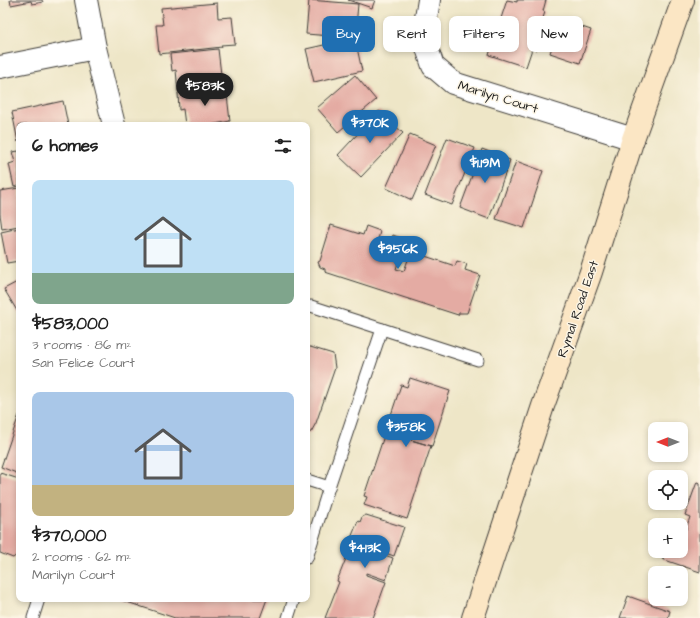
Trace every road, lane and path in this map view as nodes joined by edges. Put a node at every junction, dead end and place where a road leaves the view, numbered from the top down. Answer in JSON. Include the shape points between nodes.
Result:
{"nodes":[{"id":1,"x":86,"y":0,"type":"edge"},
{"id":2,"x":429,"y":0,"type":"edge"},
{"id":3,"x":683,"y":0,"type":"edge"},
{"id":4,"x":95,"y":48,"type":"junction"},
{"id":5,"x":0,"y":67,"type":"edge"},
{"id":6,"x":113,"y":122,"type":"edge"},
{"id":7,"x":633,"y":139,"type":"junction"},
{"id":8,"x":311,"y":306,"type":"dead end"},
{"id":9,"x":382,"y":329,"type":"junction"},
{"id":10,"x":478,"y":360,"type":"dead end"},
{"id":11,"x":310,"y":481,"type":"edge"},
{"id":12,"x":329,"y":487,"type":"junction"},
{"id":13,"x":310,"y":548,"type":"edge"},
{"id":14,"x":38,"y":602,"type":"edge"},
{"id":15,"x":293,"y":602,"type":"edge"},
{"id":16,"x":32,"y":618,"type":"edge"},
{"id":17,"x":288,"y":618,"type":"edge"},
{"id":18,"x":473,"y":618,"type":"edge"}],
"edges":[{"from":1,"to":4,"type":"street"},
{"from":2,"to":7,"type":"street","name":"Marilyn Court","via":[[423,36],[433,66],[453,83]]},
{"from":3,"to":7,"type":"main road","name":"Rymal Road East"},
{"from":4,"to":5,"type":"street"},
{"from":4,"to":6,"type":"street"},
{"from":7,"to":18,"type":"main road","name":"Rymal Road East","via":[[591,272],[543,406]]},
{"from":8,"to":9,"type":"lane"},
{"from":9,"to":10,"type":"lane"},
{"from":9,"to":12,"type":"lane"},
{"from":11,"to":12,"type":"lane"},
{"from":12,"to":13,"type":"lane"},
{"from":14,"to":16,"type":"lane"},
{"from":15,"to":17,"type":"lane"}]}
